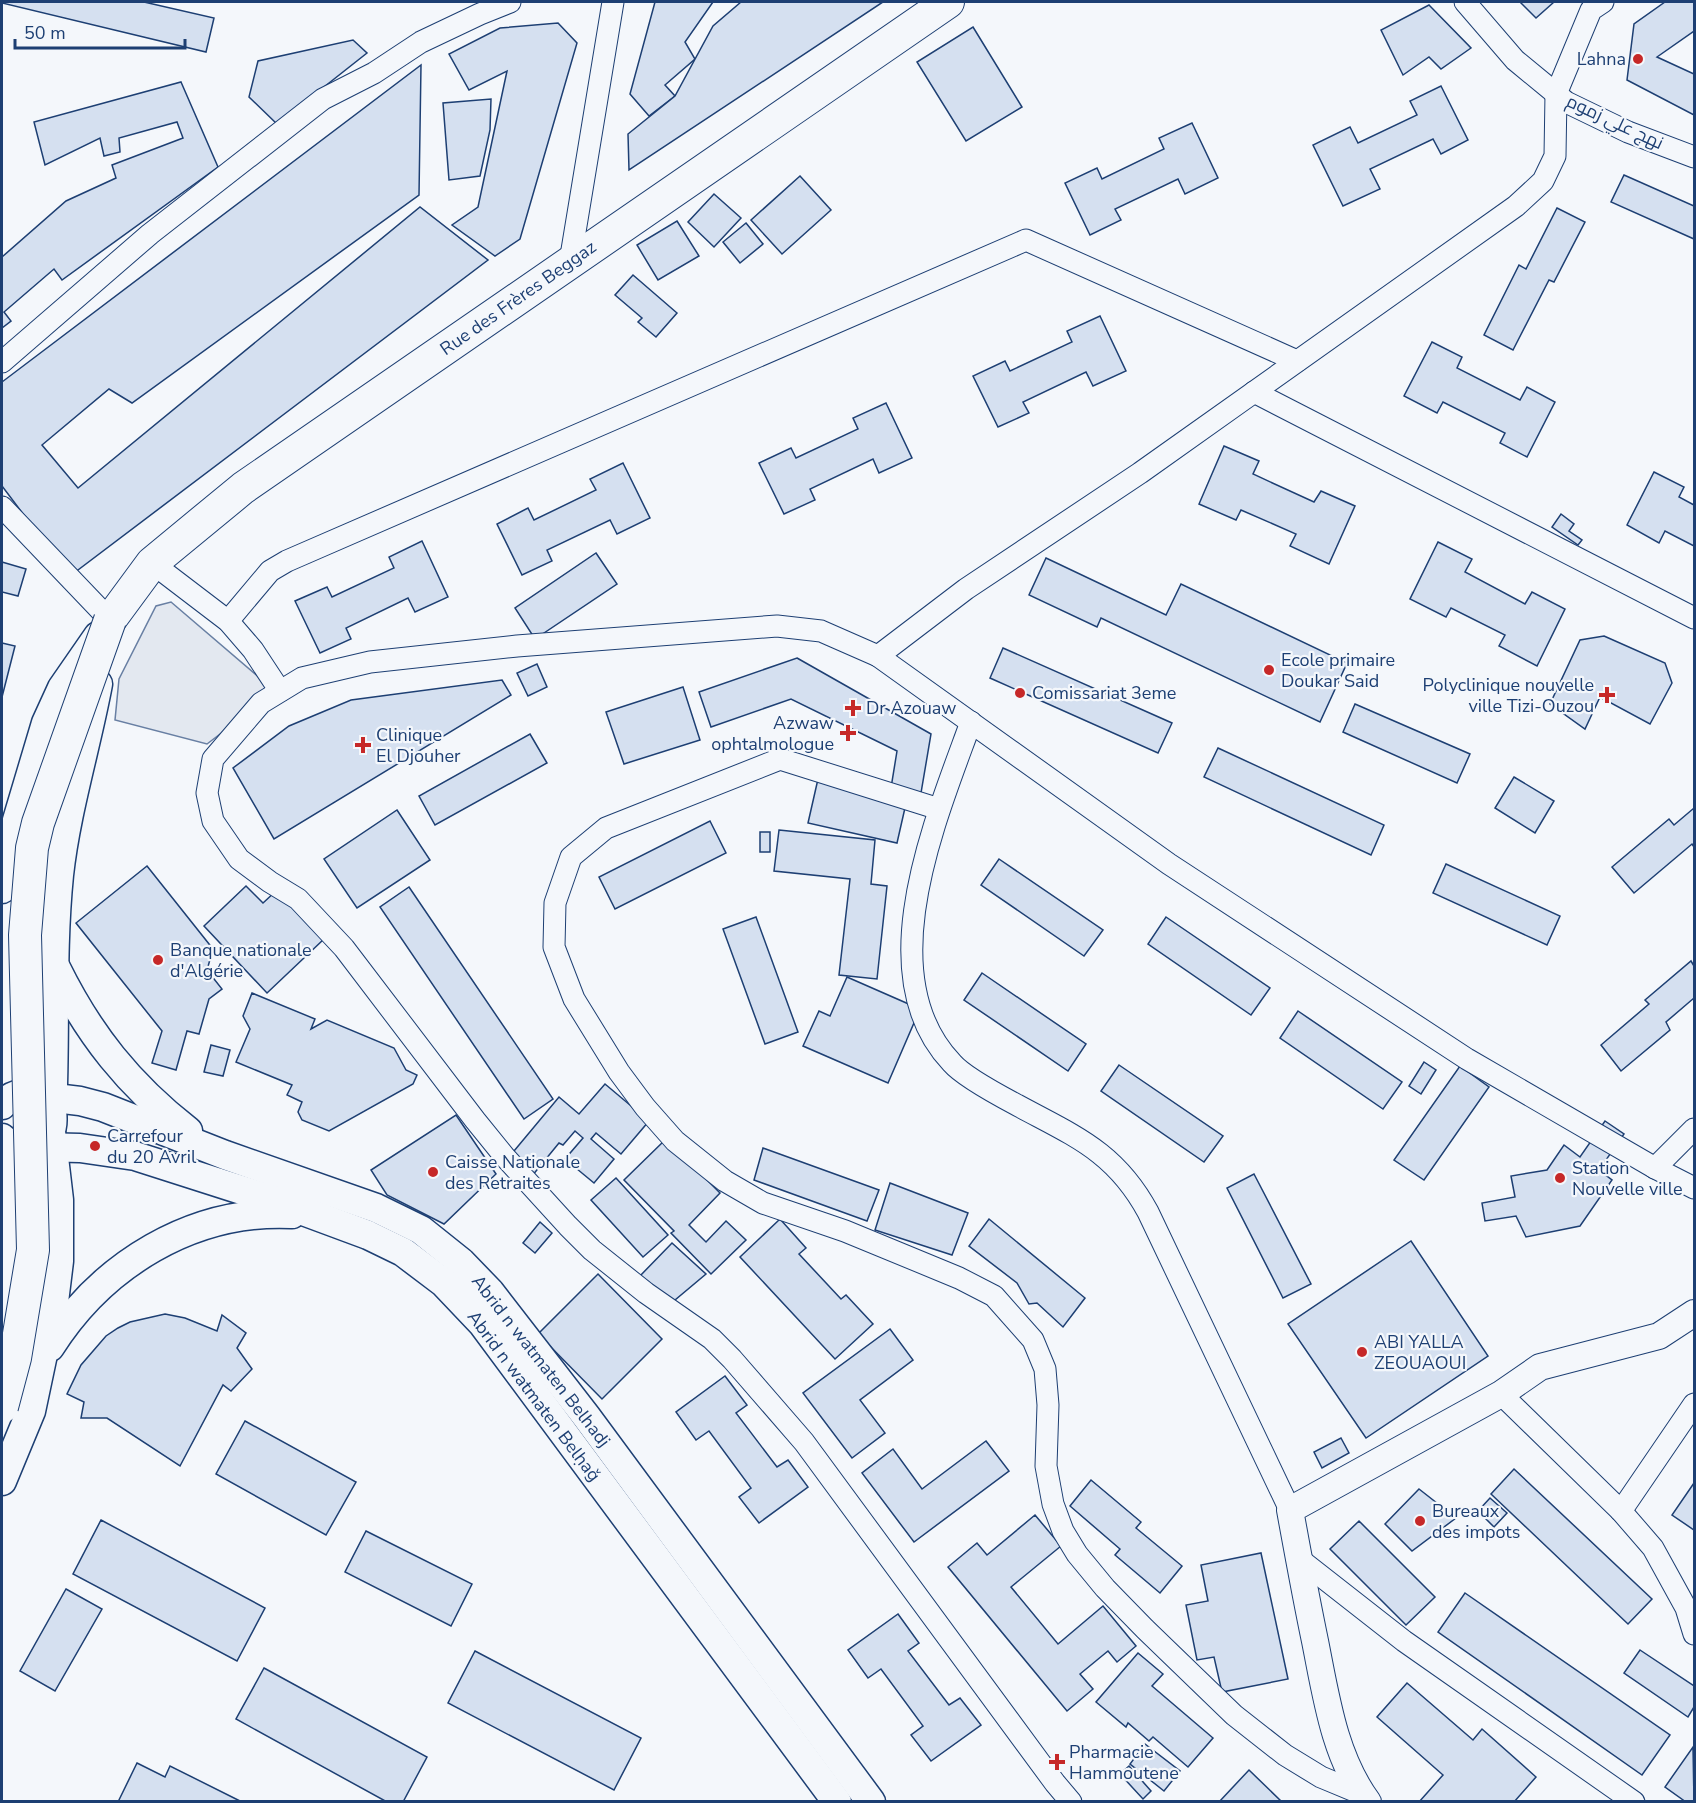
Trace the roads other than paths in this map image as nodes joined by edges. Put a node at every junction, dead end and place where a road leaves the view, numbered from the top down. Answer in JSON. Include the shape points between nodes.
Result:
{"nodes":[{"id":1,"x":510,"y":2,"type":"edge"},
{"id":2,"x":613,"y":2,"type":"edge"},
{"id":3,"x":948,"y":2,"type":"edge"},
{"id":4,"x":1465,"y":2,"type":"edge"},
{"id":5,"x":1603,"y":2,"type":"edge"},
{"id":6,"x":1557,"y":93,"type":"junction"},
{"id":7,"x":1695,"y":157,"type":"edge"},
{"id":8,"x":570,"y":262,"type":"junction"},
{"id":9,"x":1297,"y":361,"type":"junction"},
{"id":10,"x":2,"y":362,"type":"edge"},
{"id":11,"x":1254,"y":392,"type":"junction"},
{"id":12,"x":2,"y":507,"type":"edge"},
{"id":13,"x":152,"y":563,"type":"junction"},
{"id":14,"x":1695,"y":618,"type":"edge"},
{"id":15,"x":110,"y":620,"type":"junction"},
{"id":16,"x":228,"y":621,"type":"junction"},
{"id":17,"x":878,"y":656,"type":"junction"},
{"id":18,"x":280,"y":691,"type":"junction"},
{"id":19,"x":970,"y":722,"type":"junction"},
{"id":20,"x":939,"y":809,"type":"junction"},
{"id":21,"x":2,"y":889,"type":"edge"},
{"id":22,"x":54,"y":963,"type":"junction"},
{"id":23,"x":26,"y":1109,"type":"edge"},
{"id":24,"x":1695,"y":1129,"type":"edge"},
{"id":25,"x":5,"y":1142,"type":"edge"},
{"id":26,"x":225,"y":1155,"type":"junction"},
{"id":27,"x":1655,"y":1168,"type":"junction"},
{"id":28,"x":1695,"y":1188,"type":"edge"},
{"id":29,"x":316,"y":1216,"type":"junction"},
{"id":30,"x":5,"y":1261,"type":"edge"},
{"id":31,"x":2,"y":1313,"type":"edge"},
{"id":32,"x":1695,"y":1313,"type":"edge"},
{"id":33,"x":44,"y":1356,"type":"junction"},
{"id":34,"x":1501,"y":1394,"type":"junction"},
{"id":35,"x":1695,"y":1404,"type":"edge"},
{"id":36,"x":2,"y":1407,"type":"edge"},
{"id":37,"x":2,"y":1481,"type":"edge"},
{"id":38,"x":1290,"y":1510,"type":"junction"},
{"id":39,"x":1621,"y":1511,"type":"junction"},
{"id":40,"x":1298,"y":1558,"type":"junction"},
{"id":41,"x":1690,"y":1603,"type":"edge"},
{"id":42,"x":1695,"y":1634,"type":"edge"},
{"id":43,"x":1365,"y":1798,"type":"edge"},
{"id":44,"x":837,"y":1802,"type":"edge"},
{"id":45,"x":872,"y":1802,"type":"edge"},
{"id":46,"x":1071,"y":1802,"type":"edge"},
{"id":47,"x":1634,"y":1802,"type":"edge"}],
"edges":[{"from":1,"to":10,"type":"street","via":[[421,42],[374,73],[323,99],[150,234]]},
{"from":2,"to":8,"type":"street"},
{"from":3,"to":8,"type":"main road","name":"Rue des Frères Beggaz"},
{"from":4,"to":6,"type":"street","name":"نهج علي زموم","via":[[1515,60]]},
{"from":5,"to":6,"type":"street","via":[[1591,10]]},
{"from":6,"to":7,"type":"street","name":"نهج علي زموم","via":[[1566,102],[1628,132]]},
{"from":6,"to":9,"type":"street","via":[[1555,156],[1544,181],[1515,206]]},
{"from":8,"to":13,"type":"main road","name":"Rue des Frères Beggaz","via":[[243,488]]},
{"from":9,"to":11,"type":"street"},
{"from":9,"to":16,"type":"street","via":[[1026,240],[287,561],[270,571]]},
{"from":11,"to":14,"type":"street"},
{"from":11,"to":17,"type":"street","via":[[966,589]]},
{"from":12,"to":15,"type":"street"},
{"from":13,"to":15,"type":"main road","name":"Rue des Frères Beggaz"},
{"from":13,"to":16,"type":"street"},
{"from":15,"to":21,"type":"main road","via":[[62,688],[46,723],[9,847]]},
{"from":15,"to":22,"type":"main road","via":[[59,874]]},
{"from":15,"to":36,"type":"main road","name":"Rue des Frères Beggaz","bridge":true,"via":[[32,848],[25,935],[33,1250],[15,1358]]},
{"from":16,"to":18,"type":"street"},
{"from":17,"to":18,"type":"street","via":[[821,631],[777,626],[370,662],[302,678]]},
{"from":17,"to":19,"type":"street"},
{"from":18,"to":46,"type":"street","via":[[261,703],[213,759],[207,793],[213,821],[239,859],[298,899],[344,948],[475,1120],[568,1226],[592,1250],[712,1339],[732,1359],[804,1442]]},
{"from":19,"to":20,"type":"street"},
{"from":19,"to":27,"type":"street","via":[[1169,864],[1447,1046]]},
{"from":20,"to":38,"type":"street","via":[[927,843],[911,937],[914,988],[928,1030],[952,1064],[1095,1149],[1126,1177],[1148,1212]]},
{"from":20,"to":43,"type":"street","via":[[780,759],[606,828],[571,857],[555,903],[554,947],[574,999],[645,1107],[675,1141],[725,1181],[763,1203],[846,1231],[994,1296],[1033,1340],[1045,1369],[1046,1466],[1053,1504],[1077,1554],[1137,1621],[1234,1715],[1285,1755]]},
{"from":22,"to":23,"type":"main road"},
{"from":22,"to":26,"type":"main road","via":[[111,1058],[164,1112]]},
{"from":23,"to":25,"type":"main road","via":[[29,1150]]},
{"from":23,"to":26,"type":"main road","name":"Abrid n watmaten Belhadj","via":[[103,1107]]},
{"from":23,"to":29,"type":"main road","name":"Abrid n watmaten Belḥaǧ","via":[[80,1148],[135,1156]]},
{"from":23,"to":33,"type":"main road","via":[[59,1200],[59,1261]]},
{"from":24,"to":27,"type":"street"},
{"from":25,"to":30,"type":"main road","via":[[12,1201]]},
{"from":26,"to":45,"type":"main road","name":"Abrid n watmaten Belhadj","via":[[376,1208],[421,1230],[461,1262],[490,1292],[586,1416]]},
{"from":27,"to":28,"type":"street"},
{"from":29,"to":33,"type":"main road","via":[[244,1216],[174,1236],[113,1274],[86,1298]]},
{"from":29,"to":44,"type":"main road","name":"Abrid n watmaten Belḥaǧ","via":[[403,1252],[444,1283],[482,1323]]},
{"from":30,"to":31,"type":"main road"},
{"from":32,"to":34,"type":"street","via":[[1659,1336],[1540,1367]]},
{"from":33,"to":37,"type":"main road","via":[[31,1411]]},
{"from":34,"to":38,"type":"street"},
{"from":34,"to":39,"type":"street"},
{"from":35,"to":39,"type":"street"},
{"from":38,"to":40,"type":"street"},
{"from":39,"to":41,"type":"street","via":[[1653,1548]]},
{"from":40,"to":43,"type":"street","via":[[1336,1738]]},
{"from":40,"to":47,"type":"street","via":[[1404,1641]]},
{"from":41,"to":42,"type":"street"}]}
